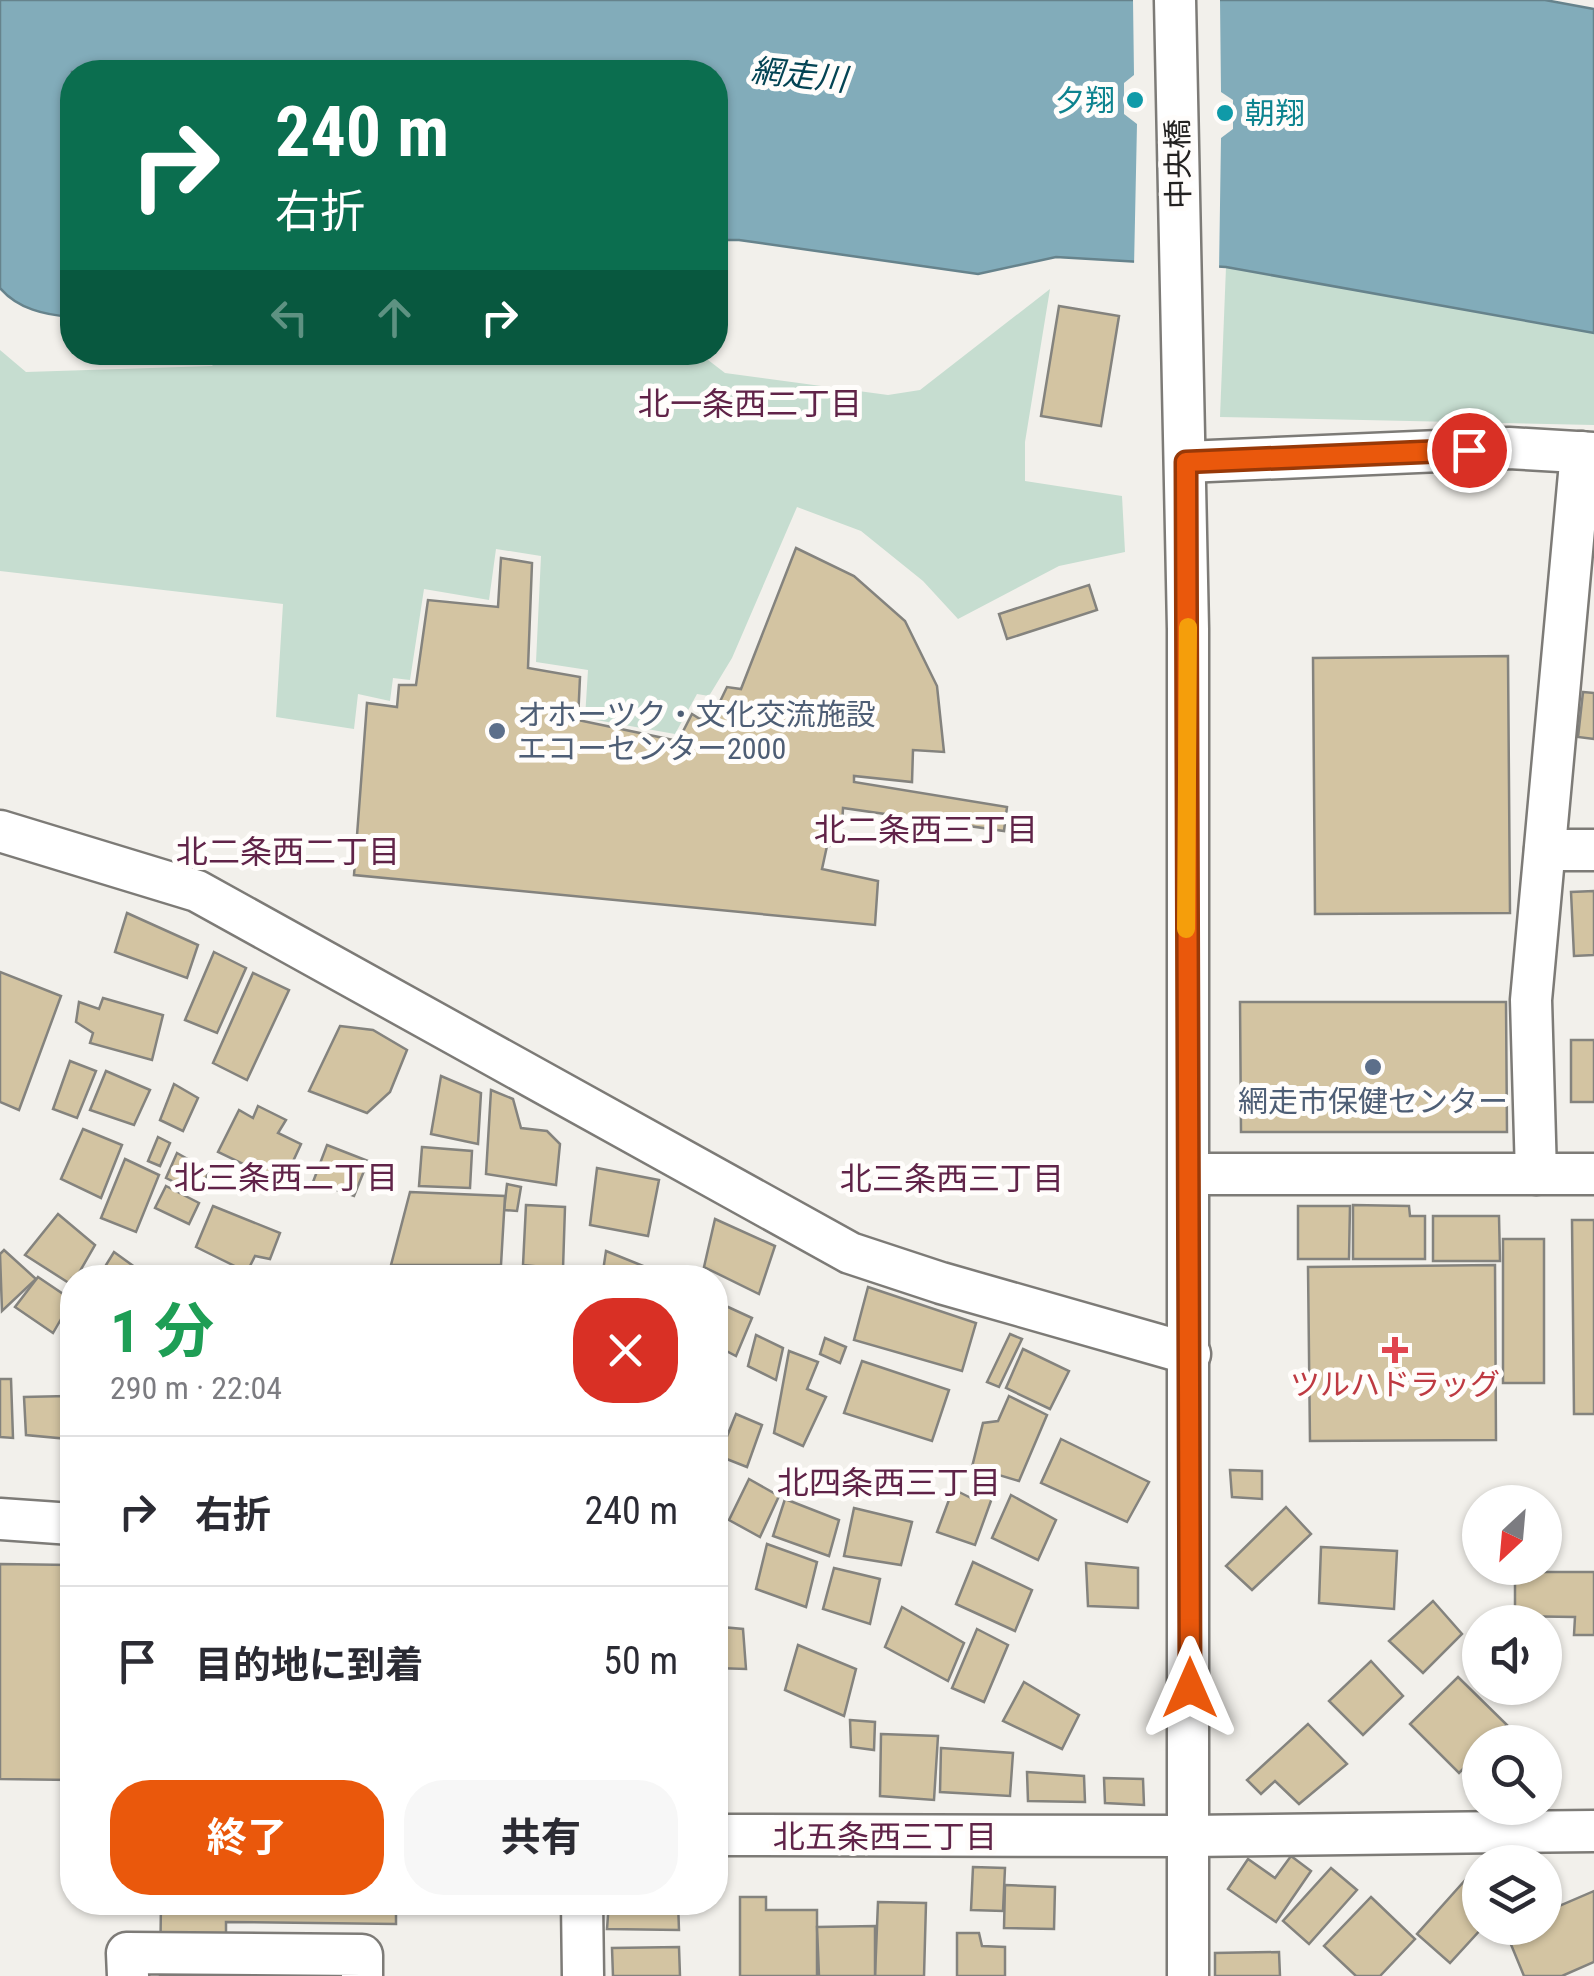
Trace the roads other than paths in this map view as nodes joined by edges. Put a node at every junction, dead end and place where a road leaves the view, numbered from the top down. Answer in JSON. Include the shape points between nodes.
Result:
{"nodes":[{"id":1,"x":1175,"y":0,"type":"edge"},
{"id":2,"x":1588,"y":453,"type":"edge"},
{"id":3,"x":1186,"y":462,"type":"junction"},
{"id":4,"x":0,"y":831,"type":"edge"},
{"id":5,"x":1545,"y":850,"type":"junction"},
{"id":6,"x":1594,"y":850,"type":"edge"},
{"id":7,"x":1189,"y":1174,"type":"junction"},
{"id":8,"x":1536,"y":1174,"type":"junction"},
{"id":9,"x":1594,"y":1174,"type":"edge"},
{"id":10,"x":1190,"y":1354,"type":"junction"},
{"id":11,"x":0,"y":1520,"type":"edge"},
{"id":12,"x":60,"y":1523,"type":"edge"},
{"id":13,"x":1594,"y":1831,"type":"edge"},
{"id":14,"x":728,"y":1835,"type":"edge"},
{"id":15,"x":1189,"y":1836,"type":"junction"},
{"id":16,"x":582,"y":1915,"type":"edge"},
{"id":17,"x":128,"y":1976,"type":"edge"},
{"id":18,"x":362,"y":1976,"type":"edge"},
{"id":19,"x":583,"y":1976,"type":"edge"},
{"id":20,"x":1188,"y":1976,"type":"edge"}],
"edges":[{"from":1,"to":3,"type":"street","name":"中央橋"},
{"from":2,"to":3,"type":"street","via":[[1509,448]]},
{"from":2,"to":5,"type":"street"},
{"from":3,"to":7,"type":"street","name":"中央橋"},
{"from":4,"to":10,"type":"street","via":[[197,891],[850,1253]]},
{"from":5,"to":6,"type":"street"},
{"from":5,"to":8,"type":"street","via":[[1531,1000]]},
{"from":7,"to":8,"type":"street"},
{"from":7,"to":10,"type":"street","name":"中央橋"},
{"from":8,"to":9,"type":"street"},
{"from":10,"to":15,"type":"street","name":"中央橋"},
{"from":11,"to":12,"type":"street"},
{"from":13,"to":15,"type":"street"},
{"from":14,"to":15,"type":"street"},
{"from":15,"to":20,"type":"street","name":"中央橋"},
{"from":16,"to":19,"type":"street"},
{"from":17,"to":18,"type":"street","via":[[128,1953],[362,1955]]}]}
